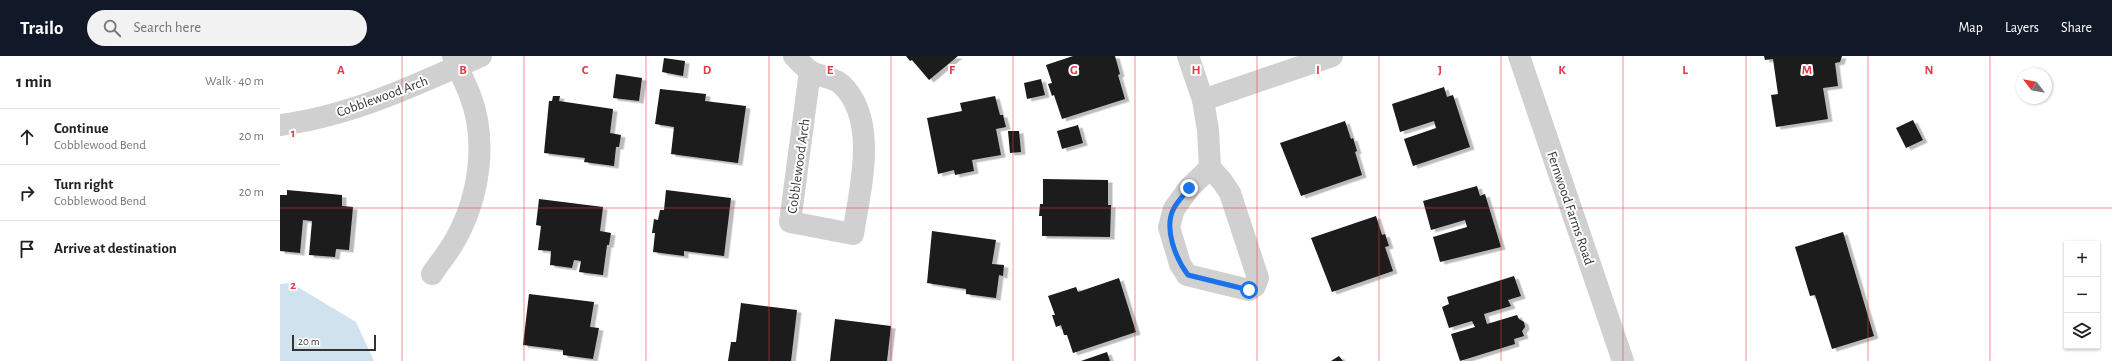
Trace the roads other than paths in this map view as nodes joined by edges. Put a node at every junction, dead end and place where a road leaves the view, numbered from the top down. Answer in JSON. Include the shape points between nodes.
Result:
{"nodes":[{"id":1,"x":481,"y":56,"type":"edge"},
{"id":2,"x":794,"y":56,"type":"edge"},
{"id":3,"x":1188,"y":56,"type":"edge"},
{"id":4,"x":1332,"y":56,"type":"edge"},
{"id":5,"x":1519,"y":56,"type":"edge"},
{"id":6,"x":455,"y":61,"type":"edge"},
{"id":7,"x":810,"y":71,"type":"junction"},
{"id":8,"x":1203,"y":100,"type":"junction"},
{"id":9,"x":280,"y":125,"type":"edge"},
{"id":10,"x":1210,"y":168,"type":"junction"},
{"id":11,"x":432,"y":274,"type":"dead end"},
{"id":12,"x":1623,"y":361,"type":"edge"}],
"edges":[{"from":1,"to":6,"type":"street","name":"Cobblewood Arch"},
{"from":2,"to":7,"type":"street","name":"Cobblewood Arch"},
{"from":3,"to":8,"type":"street"},
{"from":4,"to":8,"type":"street"},
{"from":5,"to":12,"type":"street","name":"Fernwood Farms Road"},
{"from":6,"to":9,"type":"street","name":"Cobblewood Arch","via":[[385,98],[334,115]]},
{"from":6,"to":11,"type":"street","via":[[471,96],[479,135],[479,161],[470,207],[454,242]]},
{"from":7,"to":7,"type":"street","name":"Cobblewood Arch","via":[[790,222],[853,234],[864,167],[864,131],[850,94],[840,83]]},
{"from":8,"to":10,"type":"street"},
{"from":10,"to":10,"type":"street","via":[[1189,188],[1174,209],[1169,227],[1180,264],[1188,275],[1249,290],[1255,286],[1258,278],[1230,193]]}]}
